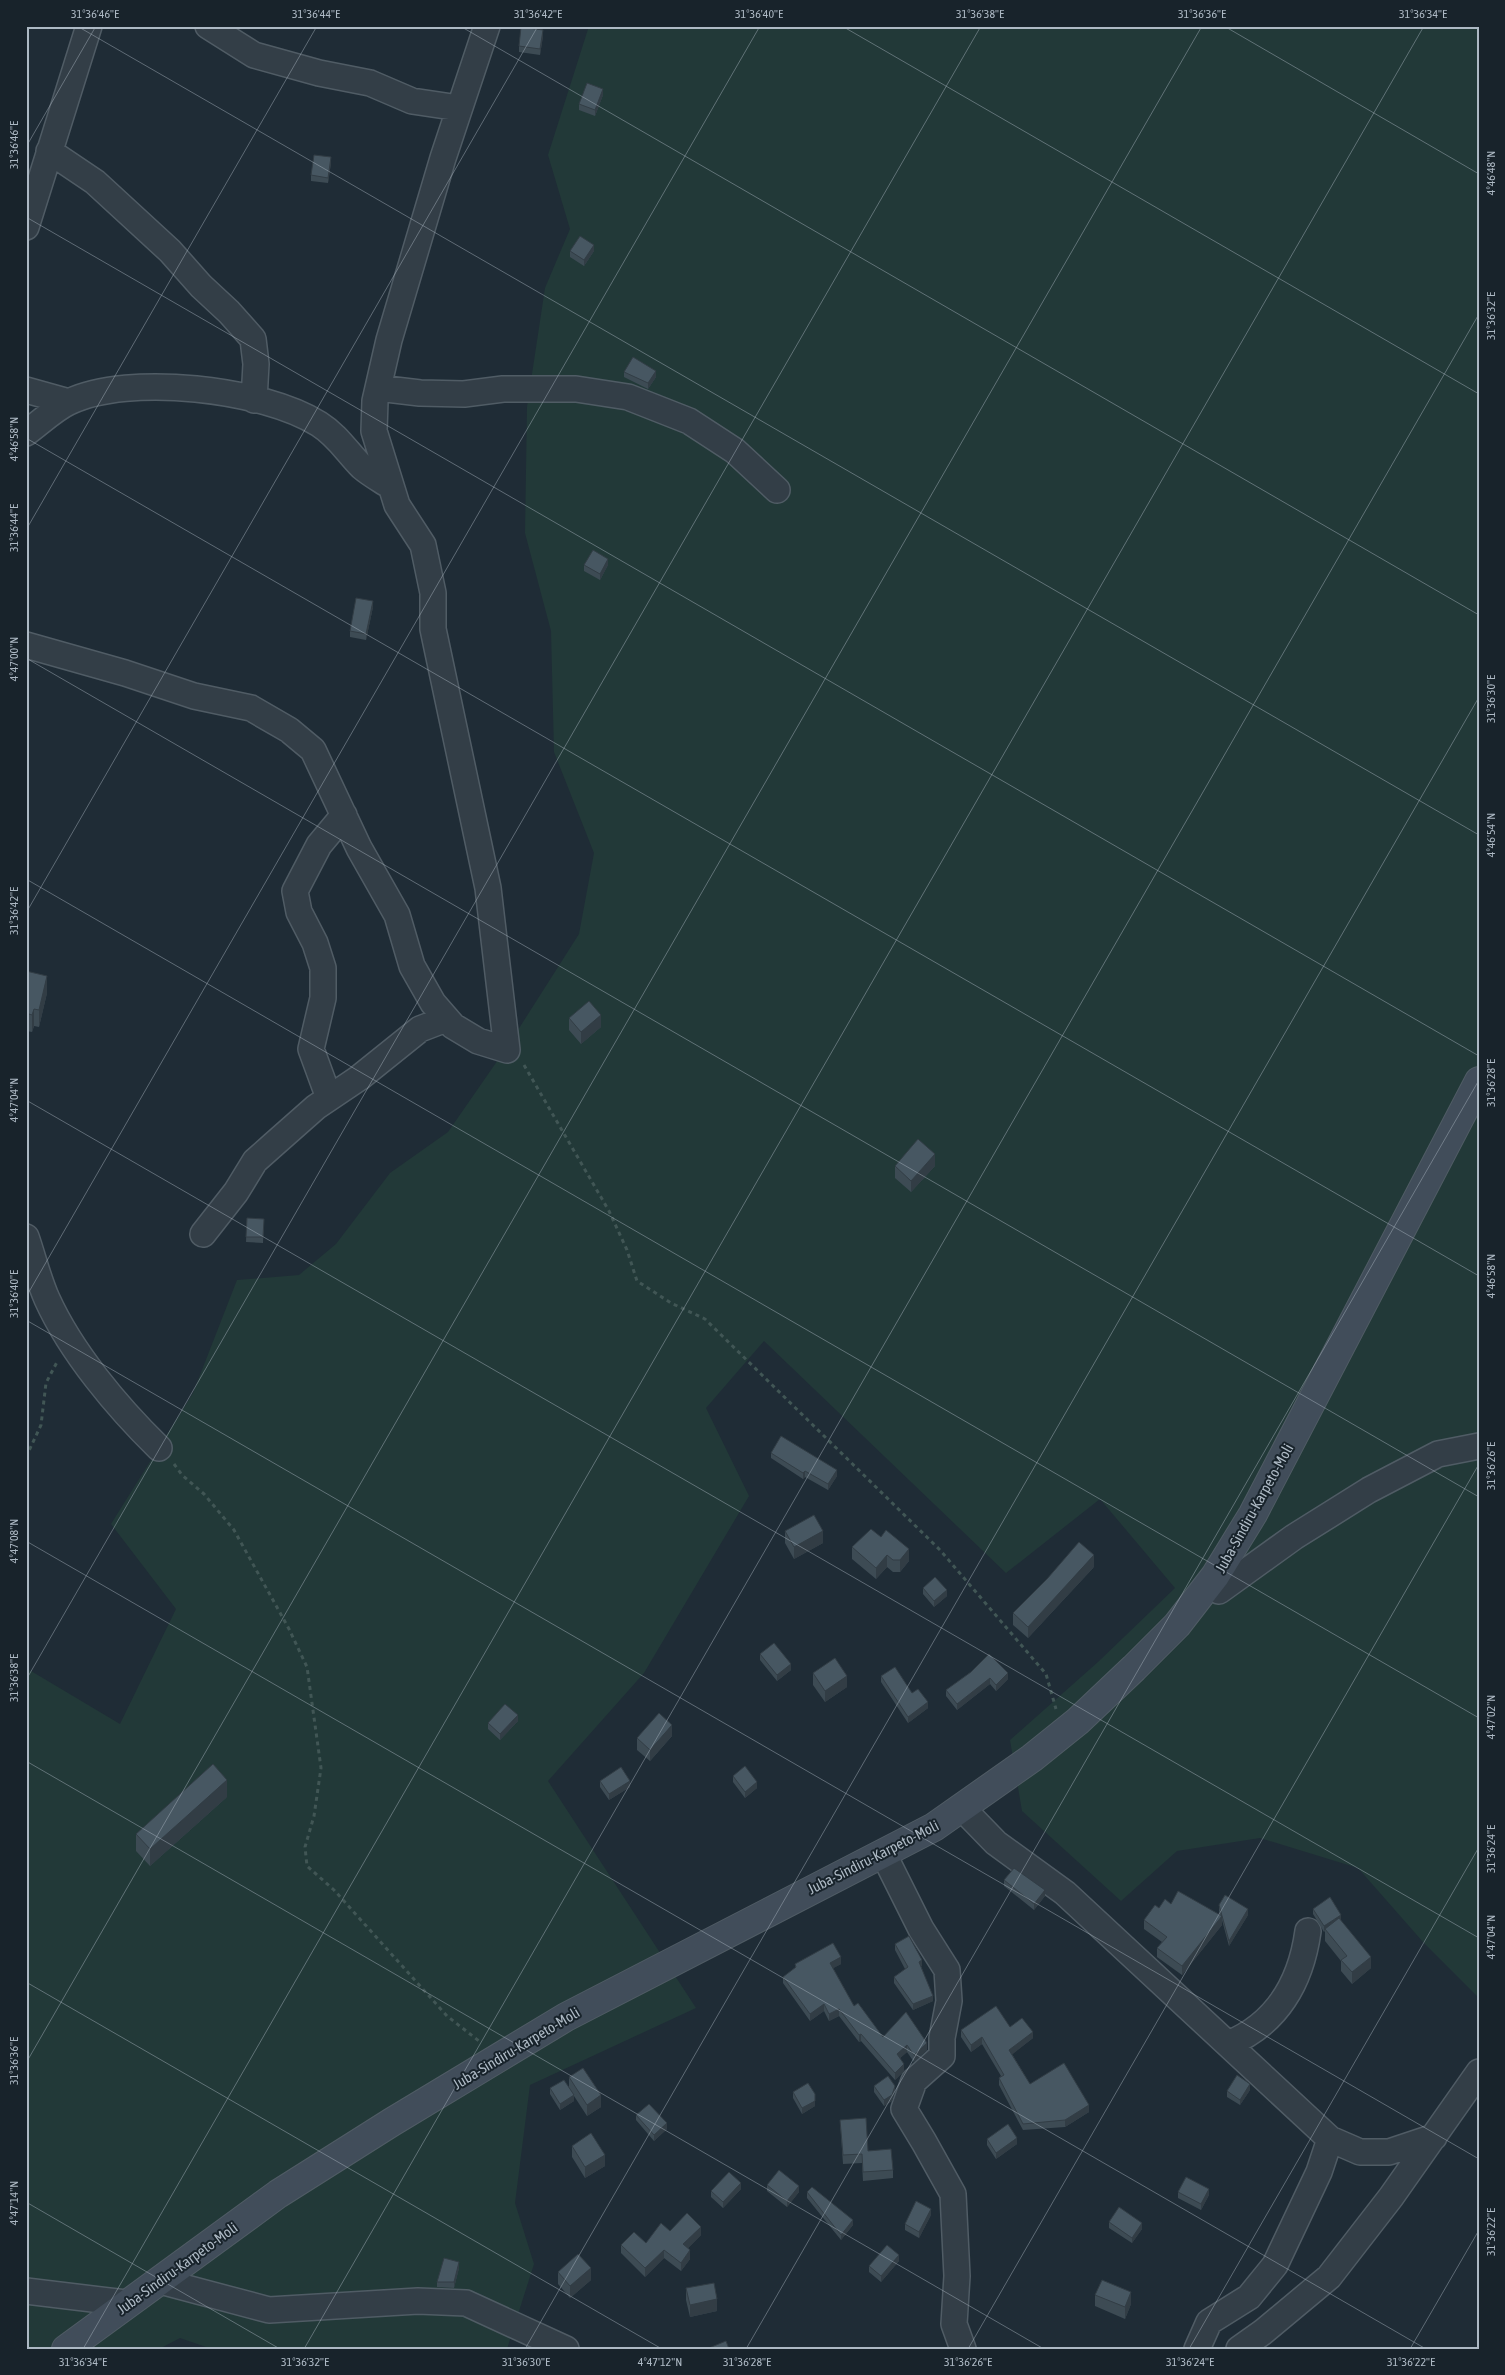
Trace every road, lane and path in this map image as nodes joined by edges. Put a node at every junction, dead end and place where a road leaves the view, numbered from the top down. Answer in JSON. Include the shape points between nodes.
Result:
{"nodes":[{"id":1,"x":89,"y":26,"type":"edge"},
{"id":2,"x":208,"y":26,"type":"edge"},
{"id":3,"x":487,"y":26,"type":"edge"},
{"id":4,"x":459,"y":108,"type":"junction"},
{"id":5,"x":49,"y":151,"type":"junction"},
{"id":6,"x":26,"y":227,"type":"edge"},
{"id":7,"x":378,"y":388,"type":"junction"},
{"id":8,"x":26,"y":390,"type":"edge"},
{"id":9,"x":254,"y":400,"type":"junction"},
{"id":10,"x":69,"y":402,"type":"junction"},
{"id":11,"x":26,"y":433,"type":"edge"},
{"id":12,"x":390,"y":486,"type":"junction"},
{"id":13,"x":777,"y":490,"type":"dead end"},
{"id":14,"x":26,"y":645,"type":"edge"},
{"id":15,"x":344,"y":814,"type":"junction"},
{"id":16,"x":446,"y":1019,"type":"junction"},
{"id":17,"x":507,"y":1050,"type":"junction"},
{"id":18,"x":1479,"y":1081,"type":"edge"},
{"id":19,"x":329,"y":1098,"type":"junction"},
{"id":20,"x":203,"y":1234,"type":"dead end"},
{"id":21,"x":26,"y":1237,"type":"edge"},
{"id":22,"x":72,"y":1343,"type":"junction"},
{"id":23,"x":1479,"y":1446,"type":"edge"},
{"id":24,"x":159,"y":1448,"type":"joint"},
{"id":25,"x":26,"y":1457,"type":"edge"},
{"id":26,"x":1219,"y":1591,"type":"dead end"},
{"id":27,"x":1063,"y":1733,"type":"junction"},
{"id":28,"x":962,"y":1808,"type":"junction"},
{"id":29,"x":883,"y":1853,"type":"junction"},
{"id":30,"x":1308,"y":1931,"type":"dead end"},
{"id":31,"x":1228,"y":2044,"type":"junction"},
{"id":32,"x":500,"y":2057,"type":"junction"},
{"id":33,"x":1479,"y":2072,"type":"edge"},
{"id":34,"x":1434,"y":2137,"type":"junction"},
{"id":35,"x":1330,"y":2139,"type":"junction"},
{"id":36,"x":160,"y":2281,"type":"junction"},
{"id":37,"x":26,"y":2291,"type":"edge"},
{"id":38,"x":126,"y":2303,"type":"junction"},
{"id":39,"x":961,"y":2348,"type":"edge"},
{"id":40,"x":66,"y":2349,"type":"edge"},
{"id":41,"x":566,"y":2349,"type":"edge"},
{"id":42,"x":1197,"y":2349,"type":"edge"},
{"id":43,"x":1239,"y":2349,"type":"edge"}],
"edges":[{"from":1,"to":5,"type":"street"},
{"from":2,"to":4,"type":"street","via":[[254,55],[370,83],[412,101]]},
{"from":3,"to":4,"type":"street"},
{"from":4,"to":7,"type":"street","via":[[389,340]]},
{"from":5,"to":6,"type":"street"},
{"from":5,"to":9,"type":"street","via":[[95,182],[170,251],[252,339],[256,364]]},
{"from":7,"to":12,"type":"street","via":[[374,431]]},
{"from":7,"to":13,"type":"street","via":[[464,394],[503,389],[576,389],[628,397],[689,421],[735,451]]},
{"from":8,"to":10,"type":"street"},
{"from":9,"to":10,"type":"street","via":[[215,390],[115,388]]},
{"from":9,"to":12,"type":"street","via":[[283,407],[319,424],[344,444],[362,467]]},
{"from":10,"to":11,"type":"street"},
{"from":12,"to":17,"type":"street","via":[[397,505],[424,544],[433,593],[433,629],[488,888]]},
{"from":14,"to":15,"type":"street","via":[[194,696],[251,708],[289,730],[313,750]]},
{"from":15,"to":16,"type":"street","via":[[397,915],[412,966],[432,1003]]},
{"from":15,"to":19,"type":"street","via":[[319,845],[296,891],[299,912],[323,968],[323,998],[311,1048]]},
{"from":16,"to":17,"type":"street","via":[[478,1041]]},
{"from":16,"to":19,"type":"street","via":[[420,1029]]},
{"from":17,"to":27,"type":"path","via":[[526,1067],[609,1211],[637,1281],[671,1303],[705,1318],[940,1550],[1046,1674]]},
{"from":18,"to":27,"type":"main road","name":"Juba-Sindiru-Karpeto-Moli","via":[[1253,1514],[1215,1576],[1177,1625]]},
{"from":19,"to":20,"type":"street","via":[[255,1161],[236,1192]]},
{"from":21,"to":22,"type":"street","via":[[46,1298]]},
{"from":22,"to":24,"type":"street","via":[[107,1391]]},
{"from":22,"to":25,"type":"path","via":[[52,1367],[46,1383],[41,1425]]},
{"from":23,"to":26,"type":"street","via":[[1438,1454],[1369,1490]]},
{"from":24,"to":32,"type":"path","via":[[234,1530],[307,1667],[321,1768],[314,1816],[305,1848],[307,1866],[334,1890],[447,2016]]},
{"from":27,"to":28,"type":"main road","name":"Juba-Sindiru-Karpeto-Moli"},
{"from":28,"to":29,"type":"main road","name":"Juba-Sindiru-Karpeto-Moli","via":[[934,1827]]},
{"from":28,"to":31,"type":"street","via":[[996,1843],[1065,1893]]},
{"from":29,"to":32,"type":"main road","name":"Juba-Sindiru-Karpeto-Moli","via":[[566,2017]]},
{"from":29,"to":39,"type":"street","via":[[921,1929],[947,1970],[949,2001],[942,2056],[914,2081],[904,2109],[953,2194],[957,2276],[954,2324]]},
{"from":30,"to":31,"type":"street","via":[[1302,1967],[1288,1995],[1247,2036]]},
{"from":31,"to":35,"type":"street"},
{"from":32,"to":36,"type":"main road","name":"Juba-Sindiru-Karpeto-Moli","via":[[278,2194]]},
{"from":33,"to":34,"type":"street"},
{"from":34,"to":35,"type":"street","via":[[1388,2152],[1360,2152]]},
{"from":34,"to":43,"type":"street","via":[[1329,2276]]},
{"from":35,"to":42,"type":"street","via":[[1319,2172],[1275,2265],[1249,2297],[1209,2322]]},
{"from":36,"to":38,"type":"main road","name":"Juba-Sindiru-Karpeto-Moli"},
{"from":36,"to":41,"type":"street","via":[[269,2310],[418,2301],[466,2303]]},
{"from":37,"to":38,"type":"street"},
{"from":38,"to":40,"type":"main road","name":"Juba-Sindiru-Karpeto-Moli"}]}
